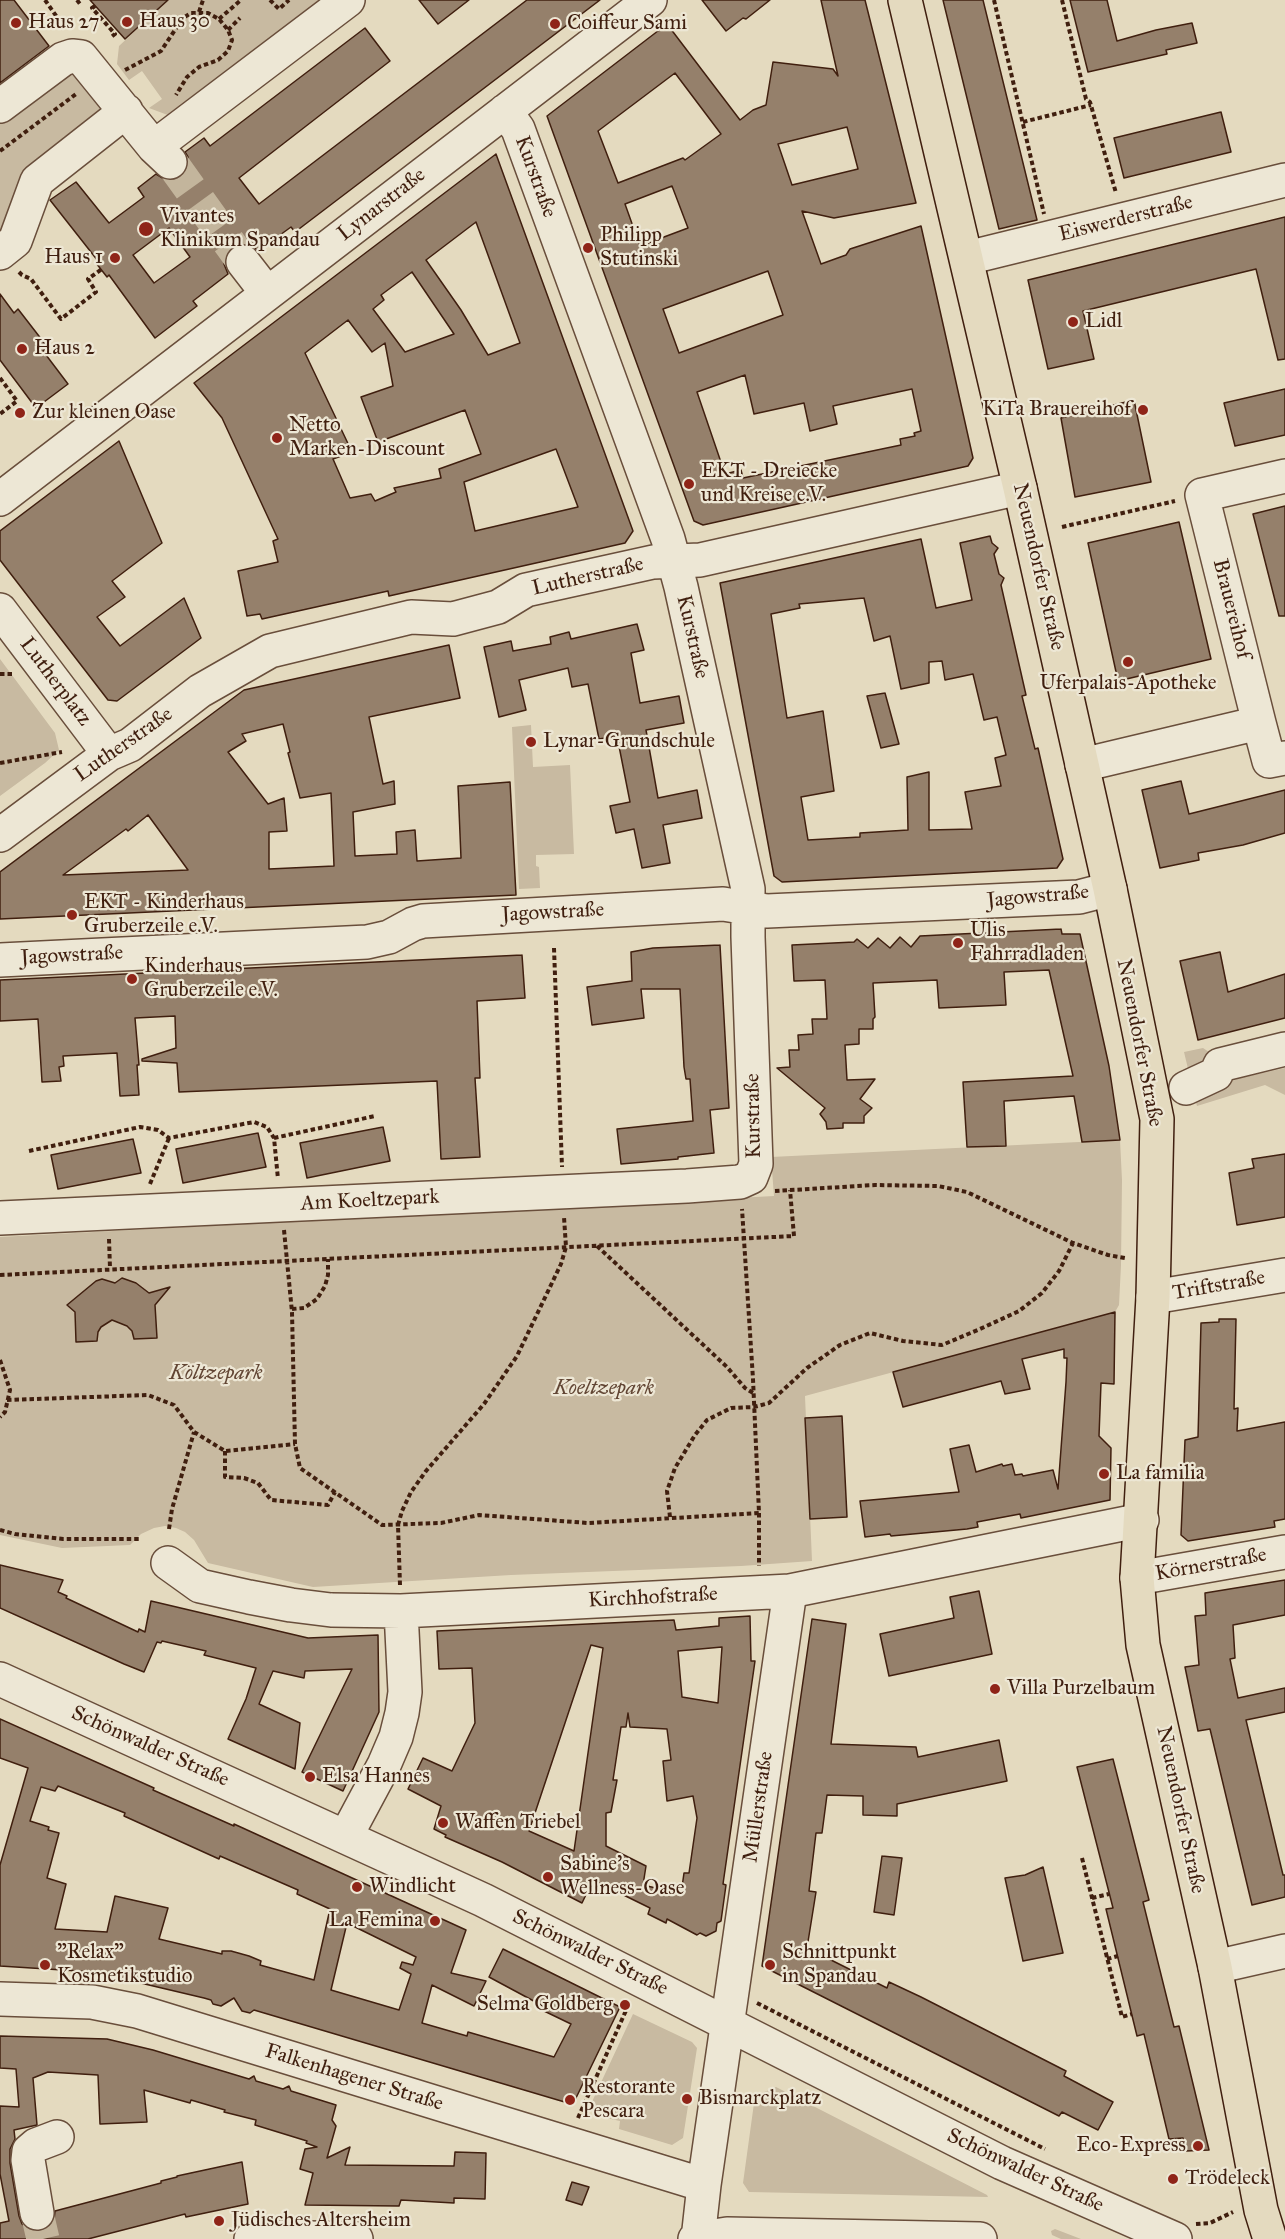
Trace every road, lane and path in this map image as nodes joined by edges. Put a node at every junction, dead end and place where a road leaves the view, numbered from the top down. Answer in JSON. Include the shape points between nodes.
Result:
{"nodes":[{"id":1,"x":203,"y":0,"type":"edge"},
{"id":2,"x":241,"y":0,"type":"edge"},
{"id":3,"x":270,"y":0,"type":"edge"},
{"id":4,"x":289,"y":0,"type":"edge"},
{"id":5,"x":348,"y":0,"type":"edge"},
{"id":6,"x":650,"y":0,"type":"edge"},
{"id":7,"x":906,"y":0,"type":"edge"},
{"id":8,"x":994,"y":0,"type":"edge"},
{"id":9,"x":1062,"y":0,"type":"edge"},
{"id":10,"x":95,"y":6,"type":"dead end"},
{"id":11,"x":200,"y":12,"type":"junction"},
{"id":12,"x":240,"y":18,"type":"dead end"},
{"id":13,"x":219,"y":20,"type":"junction"},
{"id":14,"x":228,"y":30,"type":"junction"},
{"id":15,"x":111,"y":38,"type":"dead end"},
{"id":16,"x":90,"y":67,"type":"junction"},
{"id":17,"x":1091,"y":105,"type":"junction"},
{"id":18,"x":0,"y":106,"type":"edge"},
{"id":19,"x":126,"y":111,"type":"junction"},
{"id":20,"x":505,"y":111,"type":"junction"},
{"id":21,"x":1023,"y":122,"type":"junction"},
{"id":22,"x":167,"y":147,"type":"junction"},
{"id":23,"x":0,"y":151,"type":"edge"},
{"id":24,"x":1285,"y":180,"type":"edge"},
{"id":25,"x":1116,"y":194,"type":"dead end"},
{"id":26,"x":1046,"y":223,"type":"dead end"},
{"id":27,"x":968,"y":258,"type":"junction"},
{"id":28,"x":7,"y":260,"type":"edge"},
{"id":29,"x":243,"y":262,"type":"tunnel mouth"},
{"id":30,"x":102,"y":269,"type":"dead end"},
{"id":31,"x":267,"y":293,"type":"junction"},
{"id":32,"x":0,"y":378,"type":"edge"},
{"id":33,"x":0,"y":414,"type":"edge"},
{"id":34,"x":1285,"y":476,"type":"edge"},
{"id":35,"x":1020,"y":488,"type":"junction"},
{"id":36,"x":1202,"y":495,"type":"junction"},
{"id":37,"x":0,"y":499,"type":"edge"},
{"id":38,"x":1062,"y":527,"type":"dead end"},
{"id":39,"x":674,"y":561,"type":"junction"},
{"id":40,"x":0,"y":610,"type":"edge"},
{"id":41,"x":0,"y":674,"type":"edge"},
{"id":42,"x":21,"y":674,"type":"dead end"},
{"id":43,"x":1270,"y":742,"type":"edge"},
{"id":44,"x":62,"y":752,"type":"dead end"},
{"id":45,"x":109,"y":754,"type":"junction"},
{"id":46,"x":0,"y":764,"type":"edge"},
{"id":47,"x":1082,"y":765,"type":"junction"},
{"id":48,"x":0,"y":835,"type":"edge"},
{"id":49,"x":1110,"y":889,"type":"junction"},
{"id":50,"x":748,"y":908,"type":"junction"},
{"id":51,"x":554,"y":948,"type":"dead end"},
{"id":52,"x":0,"y":960,"type":"edge"},
{"id":53,"x":1285,"y":1049,"type":"edge"},
{"id":54,"x":1186,"y":1088,"type":"dead end"},
{"id":55,"x":375,"y":1116,"type":"dead end"},
{"id":56,"x":169,"y":1138,"type":"junction"},
{"id":57,"x":274,"y":1138,"type":"junction"},
{"id":58,"x":29,"y":1150,"type":"dead end"},
{"id":59,"x":562,"y":1173,"type":"dead end"},
{"id":60,"x":279,"y":1187,"type":"dead end"},
{"id":61,"x":790,"y":1190,"type":"junction"},
{"id":62,"x":750,"y":1193,"type":"junction"},
{"id":63,"x":146,"y":1194,"type":"dead end"},
{"id":64,"x":564,"y":1210,"type":"dead end"},
{"id":65,"x":0,"y":1218,"type":"edge"},
{"id":66,"x":108,"y":1234,"type":"dead end"},
{"id":67,"x":285,"y":1239,"type":"dead end"},
{"id":68,"x":744,"y":1239,"type":"junction"},
{"id":69,"x":1073,"y":1243,"type":"junction"},
{"id":70,"x":597,"y":1246,"type":"junction"},
{"id":71,"x":566,"y":1247,"type":"junction"},
{"id":72,"x":328,"y":1258,"type":"junction"},
{"id":73,"x":1125,"y":1258,"type":"dead end"},
{"id":74,"x":288,"y":1260,"type":"junction"},
{"id":75,"x":110,"y":1268,"type":"junction"},
{"id":76,"x":0,"y":1275,"type":"edge"},
{"id":77,"x":1285,"y":1275,"type":"edge"},
{"id":78,"x":1153,"y":1297,"type":"junction"},
{"id":79,"x":292,"y":1310,"type":"junction"},
{"id":80,"x":0,"y":1360,"type":"edge"},
{"id":81,"x":754,"y":1393,"type":"junction"},
{"id":82,"x":7,"y":1400,"type":"junction"},
{"id":83,"x":754,"y":1407,"type":"junction"},
{"id":84,"x":0,"y":1417,"type":"edge"},
{"id":85,"x":194,"y":1432,"type":"junction"},
{"id":86,"x":295,"y":1444,"type":"junction"},
{"id":87,"x":225,"y":1451,"type":"junction"},
{"id":88,"x":335,"y":1492,"type":"junction"},
{"id":89,"x":759,"y":1513,"type":"junction"},
{"id":90,"x":670,"y":1517,"type":"junction"},
{"id":91,"x":1142,"y":1520,"type":"junction"},
{"id":92,"x":398,"y":1525,"type":"junction"},
{"id":93,"x":169,"y":1529,"type":"dead end"},
{"id":94,"x":0,"y":1530,"type":"edge"},
{"id":95,"x":140,"y":1539,"type":"dead end"},
{"id":96,"x":1285,"y":1552,"type":"edge"},
{"id":97,"x":168,"y":1563,"type":"dead end"},
{"id":98,"x":1137,"y":1578,"type":"junction"},
{"id":99,"x":775,"y":1592,"type":"junction"},
{"id":100,"x":401,"y":1611,"type":"junction"},
{"id":101,"x":0,"y":1679,"type":"edge"},
{"id":102,"x":346,"y":1836,"type":"junction"},
{"id":103,"x":1082,"y":1858,"type":"dead end"},
{"id":104,"x":1109,"y":1894,"type":"dead end"},
{"id":105,"x":1092,"y":1898,"type":"junction"},
{"id":106,"x":1285,"y":1951,"type":"edge"},
{"id":107,"x":1118,"y":1956,"type":"dead end"},
{"id":108,"x":1107,"y":1959,"type":"junction"},
{"id":109,"x":1215,"y":1967,"type":"junction"},
{"id":110,"x":0,"y":1999,"type":"edge"},
{"id":111,"x":628,"y":2006,"type":"dead end"},
{"id":112,"x":739,"y":2011,"type":"junction"},
{"id":113,"x":1132,"y":2014,"type":"dead end"},
{"id":114,"x":577,"y":2121,"type":"dead end"},
{"id":115,"x":57,"y":2137,"type":"dead end"},
{"id":116,"x":1052,"y":2152,"type":"dead end"},
{"id":117,"x":704,"y":2185,"type":"junction"},
{"id":118,"x":37,"y":2213,"type":"tunnel mouth"},
{"id":119,"x":1187,"y":2228,"type":"edge"},
{"id":120,"x":251,"y":2239,"type":"edge"},
{"id":121,"x":356,"y":2239,"type":"edge"},
{"id":122,"x":697,"y":2239,"type":"edge"},
{"id":123,"x":980,"y":2239,"type":"edge"},
{"id":124,"x":1270,"y":2239,"type":"edge"}],
"edges":[{"from":1,"to":11,"type":"path"},
{"from":2,"to":13,"type":"path"},
{"from":3,"to":4,"type":"path","via":[[279,9]]},
{"from":5,"to":22,"type":"street"},
{"from":6,"to":20,"type":"street","name":"Lynarstraße"},
{"from":7,"to":27,"type":"main road","name":"Neuendorfer Straße"},
{"from":8,"to":21,"type":"path"},
{"from":9,"to":17,"type":"path","via":[[1086,99]]},
{"from":10,"to":15,"type":"path","via":[[92,8],[115,34]]},
{"from":11,"to":13,"type":"path"},
{"from":11,"to":16,"type":"path","via":[[183,18],[161,51],[120,73]]},
{"from":12,"to":14,"type":"path"},
{"from":13,"to":14,"type":"path"},
{"from":14,"to":22,"type":"path","via":[[232,40],[228,51],[218,60],[199,67],[172,100],[165,117]]},
{"from":16,"to":18,"type":"street","via":[[72,56],[63,59]]},
{"from":16,"to":19,"type":"street"},
{"from":16,"to":23,"type":"path"},
{"from":17,"to":21,"type":"path"},
{"from":17,"to":25,"type":"path"},
{"from":19,"to":22,"type":"street"},
{"from":19,"to":28,"type":"street","via":[[37,181]]},
{"from":20,"to":31,"type":"street","name":"Lynarstraße"},
{"from":20,"to":39,"type":"street","name":"Kurstraße","via":[[518,129]]},
{"from":21,"to":26,"type":"path"},
{"from":24,"to":27,"type":"street","name":"Eiswerderstraße"},
{"from":27,"to":35,"type":"main road","name":"Neuendorfer Straße"},
{"from":28,"to":30,"type":"path","via":[[32,279],[60,319],[96,292],[88,279]]},
{"from":29,"to":31,"type":"street"},
{"from":31,"to":37,"type":"street","name":"Lynarstraße"},
{"from":32,"to":33,"type":"path","via":[[17,401]]},
{"from":34,"to":36,"type":"street"},
{"from":35,"to":39,"type":"street","name":"Lutherstraße","via":[[700,560]]},
{"from":35,"to":47,"type":"main road","name":"Neuendorfer Straße"},
{"from":36,"to":38,"type":"path"},
{"from":36,"to":43,"type":"street","name":"Brauereihof"},
{"from":39,"to":45,"type":"street","name":"Lutherstraße","via":[[653,562],[526,590],[498,607],[453,619],[411,618],[270,651],[200,691],[130,745]]},
{"from":39,"to":50,"type":"street","name":"Kurstraße","via":[[748,889]]},
{"from":40,"to":45,"type":"street","name":"Lutherplatz"},
{"from":41,"to":42,"type":"path"},
{"from":43,"to":47,"type":"street","name":"Brauereihof"},
{"from":44,"to":46,"type":"path"},
{"from":45,"to":48,"type":"street","name":"Lutherstraße"},
{"from":47,"to":49,"type":"main road","name":"Neuendorfer Straße"},
{"from":49,"to":50,"type":"street","name":"Jagowstraße","via":[[1079,897],[767,911]]},
{"from":49,"to":78,"type":"main road","name":"Neuendorfer Straße","via":[[1157,1119]]},
{"from":50,"to":52,"type":"street","name":"Jagowstraße","via":[[723,904],[423,921],[368,942]]},
{"from":50,"to":62,"type":"street","name":"Kurstraße","via":[[756,1164]]},
{"from":51,"to":59,"type":"path"},
{"from":53,"to":54,"type":"street","via":[[1220,1065],[1216,1074]]},
{"from":55,"to":57,"type":"path"},
{"from":56,"to":57,"type":"path","via":[[254,1122],[267,1127]]},
{"from":56,"to":58,"type":"path","via":[[158,1130],[140,1127]]},
{"from":56,"to":63,"type":"path"},
{"from":57,"to":60,"type":"path"},
{"from":61,"to":62,"type":"path"},
{"from":61,"to":68,"type":"path","via":[[794,1236]]},
{"from":61,"to":69,"type":"path","via":[[938,1186],[967,1192]]},
{"from":62,"to":65,"type":"street","name":"Am Koeltzepark"},
{"from":62,"to":68,"type":"path"},
{"from":64,"to":71,"type":"path"},
{"from":66,"to":75,"type":"path"},
{"from":67,"to":74,"type":"path"},
{"from":68,"to":70,"type":"path"},
{"from":68,"to":81,"type":"path"},
{"from":69,"to":73,"type":"path"},
{"from":69,"to":83,"type":"path","via":[[1042,1293],[1019,1311],[942,1345],[870,1333],[840,1345],[768,1403]]},
{"from":70,"to":71,"type":"path"},
{"from":70,"to":81,"type":"path"},
{"from":71,"to":72,"type":"path"},
{"from":71,"to":92,"type":"path","via":[[517,1356],[484,1404],[411,1492]]},
{"from":72,"to":74,"type":"path"},
{"from":72,"to":79,"type":"path","via":[[328,1275],[317,1299],[304,1308]]},
{"from":74,"to":75,"type":"path"},
{"from":74,"to":79,"type":"path"},
{"from":75,"to":76,"type":"path"},
{"from":77,"to":78,"type":"street","name":"Triftstraße"},
{"from":78,"to":91,"type":"main road","name":"Neuendorfer Straße"},
{"from":79,"to":86,"type":"path"},
{"from":80,"to":82,"type":"path","via":[[9,1390]]},
{"from":81,"to":83,"type":"path"},
{"from":82,"to":84,"type":"path"},
{"from":82,"to":85,"type":"path","via":[[148,1395],[174,1405]]},
{"from":83,"to":89,"type":"path"},
{"from":83,"to":90,"type":"path","via":[[731,1408],[707,1420],[695,1435],[675,1468],[667,1491]]},
{"from":85,"to":87,"type":"path"},
{"from":85,"to":93,"type":"path"},
{"from":86,"to":87,"type":"path"},
{"from":86,"to":88,"type":"path","via":[[300,1468]]},
{"from":87,"to":88,"type":"path","via":[[225,1477],[258,1483],[271,1500],[328,1505]]},
{"from":88,"to":92,"type":"path","via":[[382,1525]]},
{"from":89,"to":90,"type":"path"},
{"from":89,"to":99,"type":"path"},
{"from":90,"to":92,"type":"path","via":[[588,1523],[479,1515],[441,1523]]},
{"from":91,"to":98,"type":"main road","name":"Neuendorfer Straße"},
{"from":91,"to":99,"type":"street","name":"Kirchhofstraße"},
{"from":92,"to":100,"type":"path"},
{"from":94,"to":95,"type":"path","via":[[63,1539]]},
{"from":96,"to":98,"type":"street","name":"Körnerstraße"},
{"from":97,"to":100,"type":"street","name":"Kirchhofstraße","via":[[200,1586],[249,1597],[331,1610]]},
{"from":98,"to":109,"type":"main road","name":"Neuendorfer Straße","via":[[1143,1645]]},
{"from":99,"to":100,"type":"street","name":"Kirchhofstraße"},
{"from":99,"to":112,"type":"street","name":"Müllerstraße"},
{"from":100,"to":102,"type":"street","via":[[405,1692],[402,1713],[384,1765]]},
{"from":101,"to":102,"type":"street","name":"Schönwalder Straße"},
{"from":102,"to":112,"type":"street","name":"Schönwalder Straße"},
{"from":103,"to":105,"type":"path"},
{"from":104,"to":105,"type":"path"},
{"from":105,"to":108,"type":"path"},
{"from":106,"to":109,"type":"street"},
{"from":107,"to":108,"type":"path"},
{"from":108,"to":113,"type":"path","via":[[1122,2017]]},
{"from":109,"to":124,"type":"main road","name":"Neuendorfer Straße","via":[[1261,2210]]},
{"from":110,"to":117,"type":"street","name":"Falkenhagener Straße","via":[[92,2002],[136,2011]]},
{"from":111,"to":114,"type":"path"},
{"from":112,"to":116,"type":"path"},
{"from":112,"to":117,"type":"street"},
{"from":112,"to":119,"type":"street","name":"Schönwalder Straße","via":[[1002,2163]]},
{"from":115,"to":118,"type":"street","via":[[29,2151]]},
{"from":117,"to":122,"type":"street"},
{"from":120,"to":121,"type":"street"},
{"from":122,"to":123,"type":"street","via":[[727,2234]]}]}
